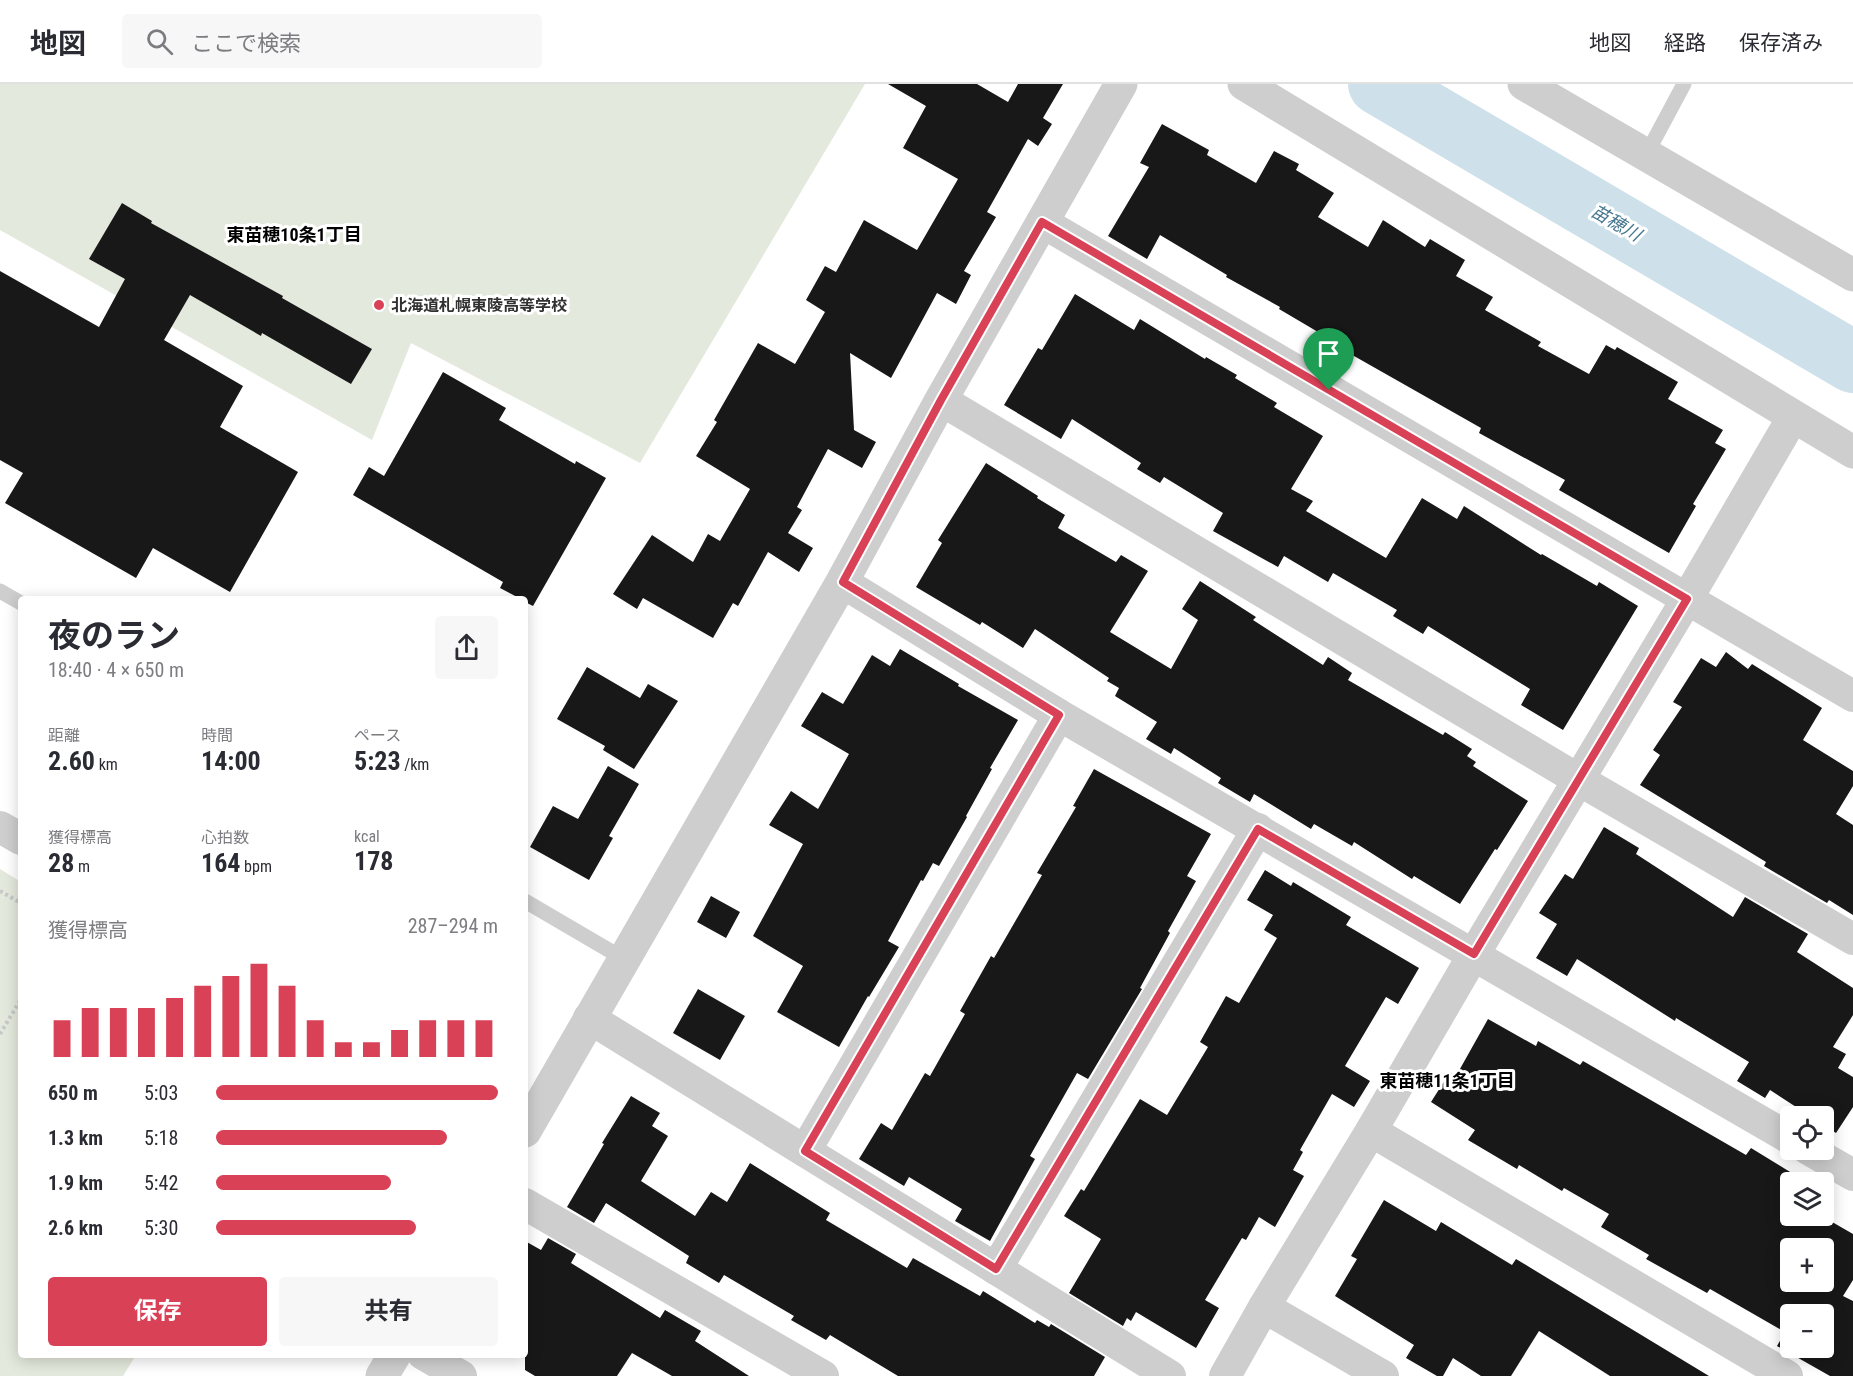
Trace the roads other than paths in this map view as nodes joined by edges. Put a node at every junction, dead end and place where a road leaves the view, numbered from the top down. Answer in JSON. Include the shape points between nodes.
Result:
{"nodes":[{"id":1,"x":1121,"y":84,"type":"edge"},
{"id":2,"x":1245,"y":84,"type":"edge"},
{"id":3,"x":1524,"y":84,"type":"edge"},
{"id":4,"x":1684,"y":84,"type":"edge"},
{"id":5,"x":1646,"y":155,"type":"junction"},
{"id":6,"x":1042,"y":222,"type":"junction"},
{"id":7,"x":1853,"y":275,"type":"edge"},
{"id":8,"x":941,"y":400,"type":"junction"},
{"id":9,"x":1793,"y":417,"type":"junction"},
{"id":10,"x":1853,"y":452,"type":"edge"},
{"id":11,"x":843,"y":582,"type":"junction"},
{"id":12,"x":0,"y":591,"type":"edge"},
{"id":13,"x":1687,"y":599,"type":"junction"},
{"id":14,"x":18,"y":601,"type":"edge"},
{"id":15,"x":1853,"y":696,"type":"edge"},
{"id":16,"x":1059,"y":715,"type":"junction"},
{"id":17,"x":1579,"y":780,"type":"junction"},
{"id":18,"x":0,"y":827,"type":"edge"},
{"id":19,"x":1258,"y":829,"type":"junction"},
{"id":20,"x":18,"y":838,"type":"edge"},
{"id":21,"x":528,"y":903,"type":"edge"},
{"id":22,"x":1853,"y":939,"type":"edge"},
{"id":23,"x":1474,"y":954,"type":"junction"},
{"id":24,"x":624,"y":959,"type":"junction"},
{"id":25,"x":589,"y":1018,"type":"junction"},
{"id":26,"x":528,"y":1126,"type":"edge"},
{"id":27,"x":1371,"y":1131,"type":"junction"},
{"id":28,"x":1780,"y":1133,"type":"edge"},
{"id":29,"x":805,"y":1151,"type":"junction"},
{"id":30,"x":1826,"y":1160,"type":"edge"},
{"id":31,"x":1853,"y":1176,"type":"edge"},
{"id":32,"x":528,"y":1206,"type":"edge"},
{"id":33,"x":996,"y":1269,"type":"junction"},
{"id":34,"x":1264,"y":1307,"type":"junction"},
{"id":35,"x":393,"y":1358,"type":"edge"},
{"id":36,"x":430,"y":1358,"type":"edge"},
{"id":37,"x":382,"y":1376,"type":"edge"},
{"id":38,"x":461,"y":1376,"type":"edge"},
{"id":39,"x":824,"y":1376,"type":"edge"},
{"id":40,"x":1170,"y":1376,"type":"edge"},
{"id":41,"x":1225,"y":1376,"type":"edge"},
{"id":42,"x":1383,"y":1376,"type":"edge"},
{"id":43,"x":1787,"y":1376,"type":"edge"}],
"edges":[{"from":1,"to":6,"type":"street"},
{"from":2,"to":9,"type":"street"},
{"from":3,"to":5,"type":"street"},
{"from":4,"to":5,"type":"lane"},
{"from":5,"to":7,"type":"street"},
{"from":6,"to":8,"type":"street"},
{"from":6,"to":13,"type":"street"},
{"from":8,"to":11,"type":"street"},
{"from":8,"to":17,"type":"street"},
{"from":9,"to":10,"type":"street"},
{"from":9,"to":13,"type":"street"},
{"from":11,"to":16,"type":"street"},
{"from":11,"to":24,"type":"street"},
{"from":12,"to":14,"type":"lane"},
{"from":13,"to":15,"type":"street"},
{"from":13,"to":17,"type":"street"},
{"from":16,"to":19,"type":"street"},
{"from":16,"to":29,"type":"street"},
{"from":17,"to":22,"type":"street"},
{"from":17,"to":23,"type":"street"},
{"from":18,"to":20,"type":"street"},
{"from":19,"to":23,"type":"street"},
{"from":19,"to":33,"type":"street"},
{"from":21,"to":24,"type":"lane"},
{"from":23,"to":27,"type":"street"},
{"from":23,"to":28,"type":"street"},
{"from":24,"to":25,"type":"street"},
{"from":25,"to":26,"type":"street"},
{"from":25,"to":29,"type":"street"},
{"from":27,"to":34,"type":"street"},
{"from":27,"to":43,"type":"street"},
{"from":29,"to":33,"type":"street"},
{"from":30,"to":31,"type":"street"},
{"from":32,"to":39,"type":"street"},
{"from":33,"to":40,"type":"street"},
{"from":34,"to":41,"type":"street"},
{"from":34,"to":42,"type":"street"},
{"from":35,"to":37,"type":"street"},
{"from":36,"to":38,"type":"street"}]}
